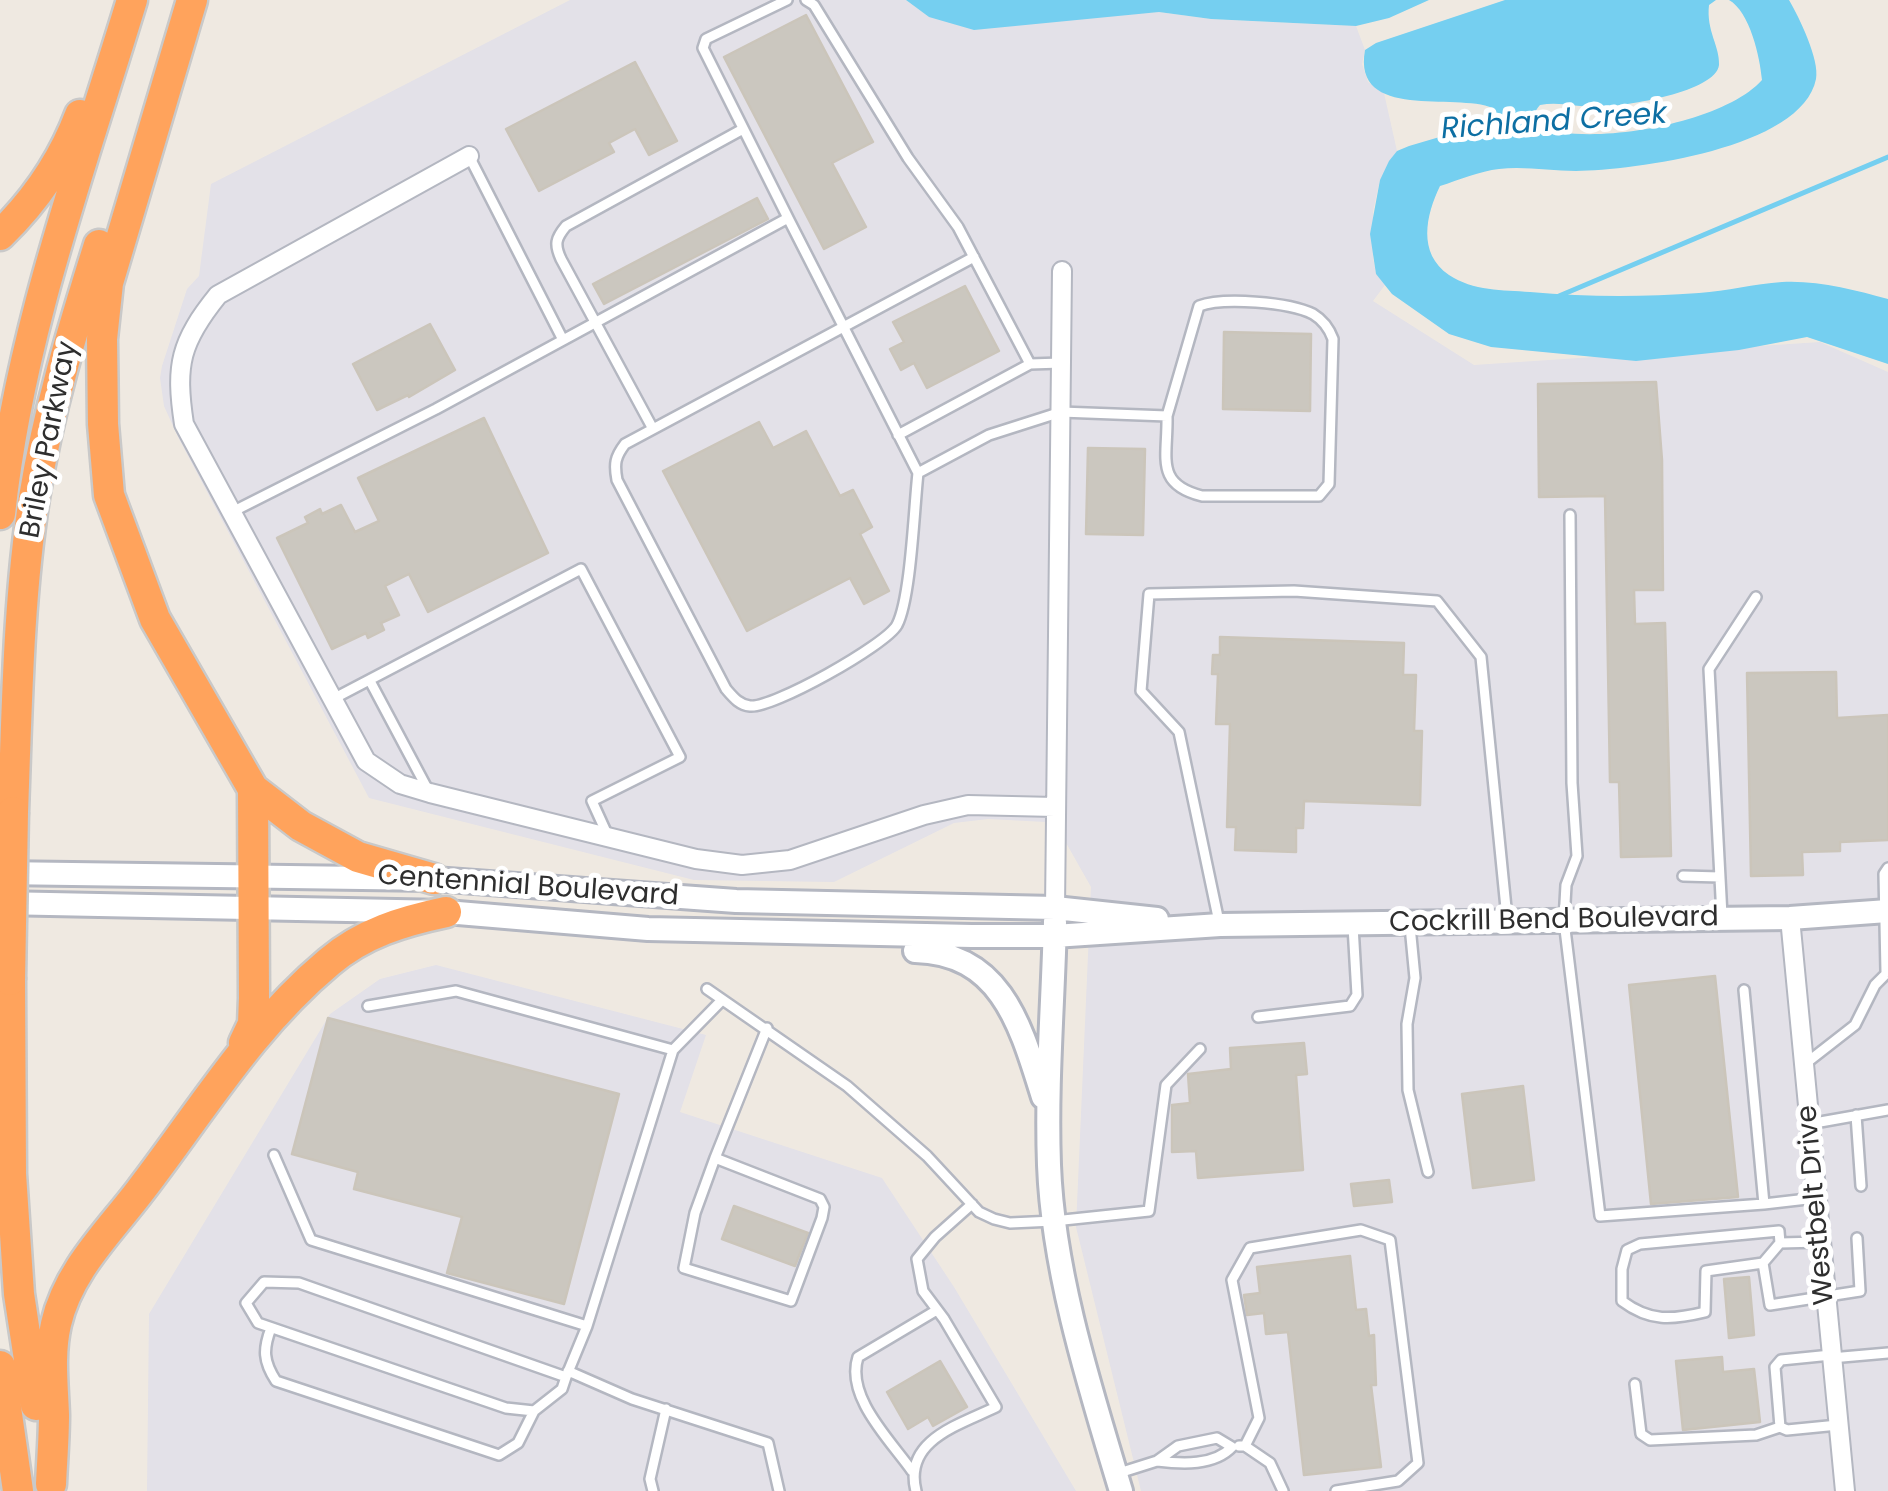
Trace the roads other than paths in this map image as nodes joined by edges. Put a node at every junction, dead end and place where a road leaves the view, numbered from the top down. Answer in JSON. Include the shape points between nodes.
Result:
{"nodes":[{"id":1,"x":174,"y":0,"type":"edge"},
{"id":2,"x":192,"y":0,"type":"edge"},
{"id":3,"x":787,"y":0,"type":"edge"},
{"id":4,"x":806,"y":0,"type":"edge"},
{"id":5,"x":132,"y":2,"type":"edge"},
{"id":6,"x":744,"y":128,"type":"junction"},
{"id":7,"x":469,"y":156,"type":"joint"},
{"id":8,"x":788,"y":218,"type":"junction"},
{"id":9,"x":0,"y":235,"type":"edge"},
{"id":10,"x":974,"y":257,"type":"junction"},
{"id":11,"x":1062,"y":272,"type":"dead end"},
{"id":12,"x":595,"y":323,"type":"junction"},
{"id":13,"x":844,"y":324,"type":"junction"},
{"id":14,"x":563,"y":340,"type":"junction"},
{"id":15,"x":1061,"y":363,"type":"junction"},
{"id":16,"x":1030,"y":364,"type":"junction"},
{"id":17,"x":1060,"y":412,"type":"junction"},
{"id":18,"x":1167,"y":416,"type":"junction"},
{"id":19,"x":652,"y":429,"type":"junction"},
{"id":20,"x":898,"y":435,"type":"junction"},
{"id":21,"x":918,"y":472,"type":"junction"},
{"id":22,"x":232,"y":512,"type":"junction"},
{"id":23,"x":0,"y":514,"type":"edge"},
{"id":24,"x":1570,"y":515,"type":"dead end"},
{"id":25,"x":1756,"y":597,"type":"dead end"},
{"id":26,"x":370,"y":681,"type":"junction"},
{"id":27,"x":331,"y":700,"type":"junction"},
{"id":28,"x":253,"y":789,"type":"junction"},
{"id":29,"x":430,"y":793,"type":"junction"},
{"id":30,"x":1055,"y":808,"type":"junction"},
{"id":31,"x":608,"y":837,"type":"junction"},
{"id":32,"x":1888,"y":868,"type":"edge"},
{"id":33,"x":0,"y":873,"type":"edge"},
{"id":34,"x":254,"y":876,"type":"junction"},
{"id":35,"x":1683,"y":876,"type":"dead end"},
{"id":36,"x":1720,"y":876,"type":"junction"},
{"id":37,"x":434,"y":879,"type":"junction"},
{"id":38,"x":0,"y":903,"type":"edge"},
{"id":39,"x":253,"y":908,"type":"junction"},
{"id":40,"x":1055,"y":908,"type":"junction"},
{"id":41,"x":1887,"y":911,"type":"edge"},
{"id":42,"x":446,"y":912,"type":"junction"},
{"id":43,"x":1790,"y":918,"type":"junction"},
{"id":44,"x":1722,"y":919,"type":"junction"},
{"id":45,"x":1564,"y":921,"type":"junction"},
{"id":46,"x":1507,"y":922,"type":"junction"},
{"id":47,"x":1410,"y":923,"type":"junction"},
{"id":48,"x":1353,"y":924,"type":"junction"},
{"id":49,"x":1220,"y":925,"type":"junction"},
{"id":50,"x":648,"y":929,"type":"junction"},
{"id":51,"x":1054,"y":936,"type":"junction"},
{"id":52,"x":1887,"y":972,"type":"edge"},
{"id":53,"x":707,"y":990,"type":"dead end"},
{"id":54,"x":1744,"y":990,"type":"dead end"},
{"id":55,"x":722,"y":1000,"type":"junction"},
{"id":56,"x":368,"y":1006,"type":"dead end"},
{"id":57,"x":1258,"y":1017,"type":"dead end"},
{"id":58,"x":767,"y":1028,"type":"junction"},
{"id":59,"x":1200,"y":1049,"type":"dead end"},
{"id":60,"x":673,"y":1050,"type":"junction"},
{"id":61,"x":238,"y":1055,"type":"junction"},
{"id":62,"x":1804,"y":1064,"type":"junction"},
{"id":63,"x":1888,"y":1110,"type":"edge"},
{"id":64,"x":1049,"y":1113,"type":"junction"},
{"id":65,"x":1856,"y":1115,"type":"junction"},
{"id":66,"x":1809,"y":1124,"type":"junction"},
{"id":67,"x":274,"y":1155,"type":"dead end"},
{"id":68,"x":715,"y":1158,"type":"junction"},
{"id":69,"x":1428,"y":1172,"type":"dead end"},
{"id":70,"x":1861,"y":1186,"type":"dead end"},
{"id":71,"x":1816,"y":1198,"type":"junction"},
{"id":72,"x":972,"y":1204,"type":"junction"},
{"id":73,"x":1764,"y":1204,"type":"junction"},
{"id":74,"x":1054,"y":1221,"type":"junction"},
{"id":75,"x":1857,"y":1238,"type":"dead end"},
{"id":76,"x":1820,"y":1242,"type":"junction"},
{"id":77,"x":1780,"y":1243,"type":"junction"},
{"id":78,"x":1763,"y":1263,"type":"junction"},
{"id":79,"x":1826,"y":1296,"type":"junction"},
{"id":80,"x":937,"y":1310,"type":"junction"},
{"id":81,"x":587,"y":1326,"type":"junction"},
{"id":82,"x":272,"y":1328,"type":"junction"},
{"id":83,"x":1888,"y":1353,"type":"edge"},
{"id":84,"x":1831,"y":1357,"type":"junction"},
{"id":85,"x":0,"y":1366,"type":"edge"},
{"id":86,"x":567,"y":1374,"type":"junction"},
{"id":87,"x":1635,"y":1384,"type":"dead end"},
{"id":88,"x":666,"y":1408,"type":"junction"},
{"id":89,"x":534,"y":1411,"type":"junction"},
{"id":90,"x":1838,"y":1425,"type":"junction"},
{"id":91,"x":1780,"y":1427,"type":"junction"},
{"id":92,"x":1245,"y":1446,"type":"junction"},
{"id":93,"x":1232,"y":1447,"type":"junction"},
{"id":94,"x":1156,"y":1462,"type":"junction"},
{"id":95,"x":912,"y":1471,"type":"junction"},
{"id":96,"x":0,"y":1485,"type":"edge"},
{"id":97,"x":52,"y":1487,"type":"edge"},
{"id":98,"x":1120,"y":1487,"type":"edge"},
{"id":99,"x":5,"y":1491,"type":"edge"},
{"id":100,"x":18,"y":1491,"type":"edge"},
{"id":101,"x":654,"y":1491,"type":"edge"},
{"id":102,"x":779,"y":1491,"type":"edge"},
{"id":103,"x":916,"y":1491,"type":"edge"},
{"id":104,"x":1284,"y":1491,"type":"edge"},
{"id":105,"x":1336,"y":1491,"type":"edge"},
{"id":106,"x":1845,"y":1491,"type":"edge"}],
"edges":[{"from":1,"to":97,"type":"highway","name":"Briley Parkway","bridge":true,"via":[[62,361],[22,594],[11,1174],[19,1294]]},
{"from":2,"to":28,"type":"highway","via":[[108,282],[102,339],[108,495],[154,620]]},
{"from":3,"to":6,"type":"lane","via":[[706,39],[704,48]]},
{"from":4,"to":10,"type":"lane"},
{"from":5,"to":9,"type":"highway","via":[[101,56],[72,135],[28,208]]},
{"from":5,"to":23,"type":"highway","name":"Briley Parkway","via":[[39,298]]},
{"from":6,"to":8,"type":"lane"},
{"from":6,"to":12,"type":"lane","via":[[557,237],[555,246]]},
{"from":7,"to":14,"type":"lane"},
{"from":7,"to":22,"type":"street","via":[[218,295],[193,326],[177,380],[184,424]]},
{"from":8,"to":12,"type":"lane"},
{"from":8,"to":13,"type":"lane"},
{"from":10,"to":13,"type":"lane"},
{"from":10,"to":16,"type":"lane"},
{"from":11,"to":15,"type":"street"},
{"from":12,"to":14,"type":"lane"},
{"from":12,"to":19,"type":"lane"},
{"from":13,"to":19,"type":"lane"},
{"from":13,"to":20,"type":"lane"},
{"from":14,"to":22,"type":"lane"},
{"from":15,"to":16,"type":"lane"},
{"from":15,"to":17,"type":"street"},
{"from":16,"to":20,"type":"lane"},
{"from":17,"to":18,"type":"lane"},
{"from":17,"to":21,"type":"lane","via":[[989,436]]},
{"from":17,"to":30,"type":"street"},
{"from":18,"to":18,"type":"lane","via":[[1168,474],[1183,491],[1320,496],[1330,484],[1330,329],[1287,306],[1199,306]]},
{"from":19,"to":21,"type":"lane","via":[[615,456],[617,480],[726,689],[746,706],[768,704],[855,659],[896,627]]},
{"from":20,"to":21,"type":"lane"},
{"from":22,"to":27,"type":"street"},
{"from":24,"to":45,"type":"lane","via":[[1578,856],[1566,885]]},
{"from":25,"to":36,"type":"lane","via":[[1710,669]]},
{"from":26,"to":27,"type":"lane"},
{"from":26,"to":29,"type":"lane"},
{"from":26,"to":31,"type":"lane","via":[[580,569],[680,757],[592,801]]},
{"from":27,"to":29,"type":"street","via":[[366,760],[400,784]]},
{"from":28,"to":34,"type":"highway"},
{"from":28,"to":37,"type":"highway","via":[[300,826],[358,857]]},
{"from":29,"to":31,"type":"street"},
{"from":30,"to":31,"type":"street","via":[[968,804],[767,864],[696,859]]},
{"from":30,"to":40,"type":"street"},
{"from":32,"to":41,"type":"lane"},
{"from":33,"to":34,"type":"main road","name":"Centennial Boulevard"},
{"from":34,"to":37,"type":"main road","name":"Centennial Boulevard"},
{"from":34,"to":39,"type":"highway"},
{"from":35,"to":36,"type":"lane"},
{"from":36,"to":44,"type":"lane"},
{"from":37,"to":40,"type":"main road","name":"Centennial Boulevard","via":[[736,901]]},
{"from":38,"to":39,"type":"main road","name":"Centennial Boulevard"},
{"from":39,"to":42,"type":"main road","name":"Centennial Boulevard"},
{"from":39,"to":61,"type":"highway","via":[[253,1024]]},
{"from":40,"to":49,"type":"main road","name":"Centennial Boulevard"},
{"from":40,"to":51,"type":"main road"},
{"from":41,"to":43,"type":"main road","name":"Cockrill Bend Boulevard"},
{"from":41,"to":52,"type":"lane"},
{"from":42,"to":50,"type":"main road","name":"Centennial Boulevard"},
{"from":42,"to":61,"type":"highway","via":[[385,928],[330,960]]},
{"from":43,"to":44,"type":"main road","name":"Cockrill Bend Boulevard"},
{"from":43,"to":62,"type":"street","name":"Westbelt Drive"},
{"from":44,"to":45,"type":"main road","name":"Cockrill Bend Boulevard"},
{"from":45,"to":46,"type":"main road","name":"Cockrill Bend Boulevard"},
{"from":45,"to":73,"type":"lane","via":[[1600,1216]]},
{"from":46,"to":47,"type":"main road","name":"Cockrill Bend Boulevard"},
{"from":46,"to":49,"type":"lane","via":[[1481,657],[1437,601],[1294,592],[1149,594],[1141,691],[1179,732]]},
{"from":47,"to":48,"type":"main road","name":"Cockrill Bend Boulevard"},
{"from":47,"to":69,"type":"lane","via":[[1415,978],[1406,1024],[1408,1090]]},
{"from":48,"to":49,"type":"main road","name":"Cockrill Bend Boulevard"},
{"from":48,"to":57,"type":"lane","via":[[1357,994],[1350,1006]]},
{"from":49,"to":51,"type":"main road","name":"Centennial Boulevard"},
{"from":50,"to":51,"type":"main road","name":"Centennial Boulevard"},
{"from":50,"to":64,"type":"main road","via":[[736,946],[944,951],[983,976],[1011,1006]]},
{"from":51,"to":64,"type":"main road"},
{"from":52,"to":62,"type":"lane","via":[[1854,1025]]},
{"from":53,"to":55,"type":"lane"},
{"from":54,"to":73,"type":"lane"},
{"from":55,"to":58,"type":"lane"},
{"from":55,"to":60,"type":"lane"},
{"from":56,"to":60,"type":"lane","via":[[456,991]]},
{"from":58,"to":68,"type":"lane"},
{"from":58,"to":72,"type":"lane","via":[[847,1086]]},
{"from":59,"to":74,"type":"lane","via":[[1166,1085],[1149,1212]]},
{"from":60,"to":81,"type":"lane"},
{"from":61,"to":97,"type":"highway","via":[[69,1286],[51,1371]]},
{"from":62,"to":66,"type":"street","name":"Westbelt Drive"},
{"from":63,"to":65,"type":"lane"},
{"from":64,"to":74,"type":"main road"},
{"from":65,"to":66,"type":"lane"},
{"from":65,"to":70,"type":"lane"},
{"from":66,"to":71,"type":"street","name":"Westbelt Drive"},
{"from":67,"to":81,"type":"lane","via":[[310,1240]]},
{"from":68,"to":68,"type":"lane","via":[[820,1198],[822,1218],[792,1301],[684,1268]]},
{"from":71,"to":73,"type":"lane"},
{"from":71,"to":76,"type":"street","name":"Westbelt Drive"},
{"from":72,"to":74,"type":"lane","via":[[994,1219]]},
{"from":72,"to":80,"type":"lane","via":[[917,1258],[923,1291]]},
{"from":74,"to":98,"type":"main road","via":[[1085,1376]]},
{"from":75,"to":79,"type":"lane","via":[[1860,1291]]},
{"from":76,"to":77,"type":"lane"},
{"from":76,"to":79,"type":"street","name":"Westbelt Drive"},
{"from":77,"to":78,"type":"lane"},
{"from":77,"to":78,"type":"lane","via":[[1778,1231],[1640,1244],[1627,1250],[1622,1301],[1642,1316],[1706,1312],[1706,1272]]},
{"from":78,"to":79,"type":"lane","via":[[1770,1305]]},
{"from":79,"to":84,"type":"street","name":"Westbelt Drive"},
{"from":80,"to":95,"type":"lane","via":[[872,1347],[855,1367],[859,1394]]},
{"from":80,"to":95,"type":"lane","via":[[996,1407],[934,1437]]},
{"from":81,"to":86,"type":"lane"},
{"from":82,"to":86,"type":"lane","via":[[258,1323],[246,1303],[264,1282],[299,1283]]},
{"from":82,"to":89,"type":"lane","via":[[506,1408]]},
{"from":82,"to":89,"type":"lane","via":[[263,1349],[276,1381],[499,1455],[518,1443]]},
{"from":83,"to":84,"type":"lane"},
{"from":84,"to":90,"type":"street","name":"Westbelt Drive"},
{"from":84,"to":91,"type":"lane","via":[[1775,1366]]},
{"from":85,"to":100,"type":"highway"},
{"from":86,"to":88,"type":"lane"},
{"from":86,"to":89,"type":"lane","via":[[562,1389]]},
{"from":87,"to":91,"type":"lane","via":[[1641,1434],[1650,1440],[1756,1435]]},
{"from":88,"to":101,"type":"lane","via":[[650,1479]]},
{"from":88,"to":102,"type":"lane","via":[[768,1443]]},
{"from":90,"to":91,"type":"lane"},
{"from":90,"to":106,"type":"street","name":"Westbelt Drive"},
{"from":92,"to":93,"type":"lane"},
{"from":92,"to":104,"type":"lane","via":[[1270,1463]]},
{"from":92,"to":105,"type":"lane","via":[[1259,1418],[1232,1280],[1250,1248],[1360,1230],[1390,1240],[1418,1463],[1398,1480]]},
{"from":93,"to":94,"type":"lane","via":[[1223,1457]]},
{"from":93,"to":94,"type":"lane","via":[[1217,1438],[1178,1446]]},
{"from":94,"to":98,"type":"lane"},
{"from":95,"to":103,"type":"lane"},
{"from":96,"to":99,"type":"highway"}]}
